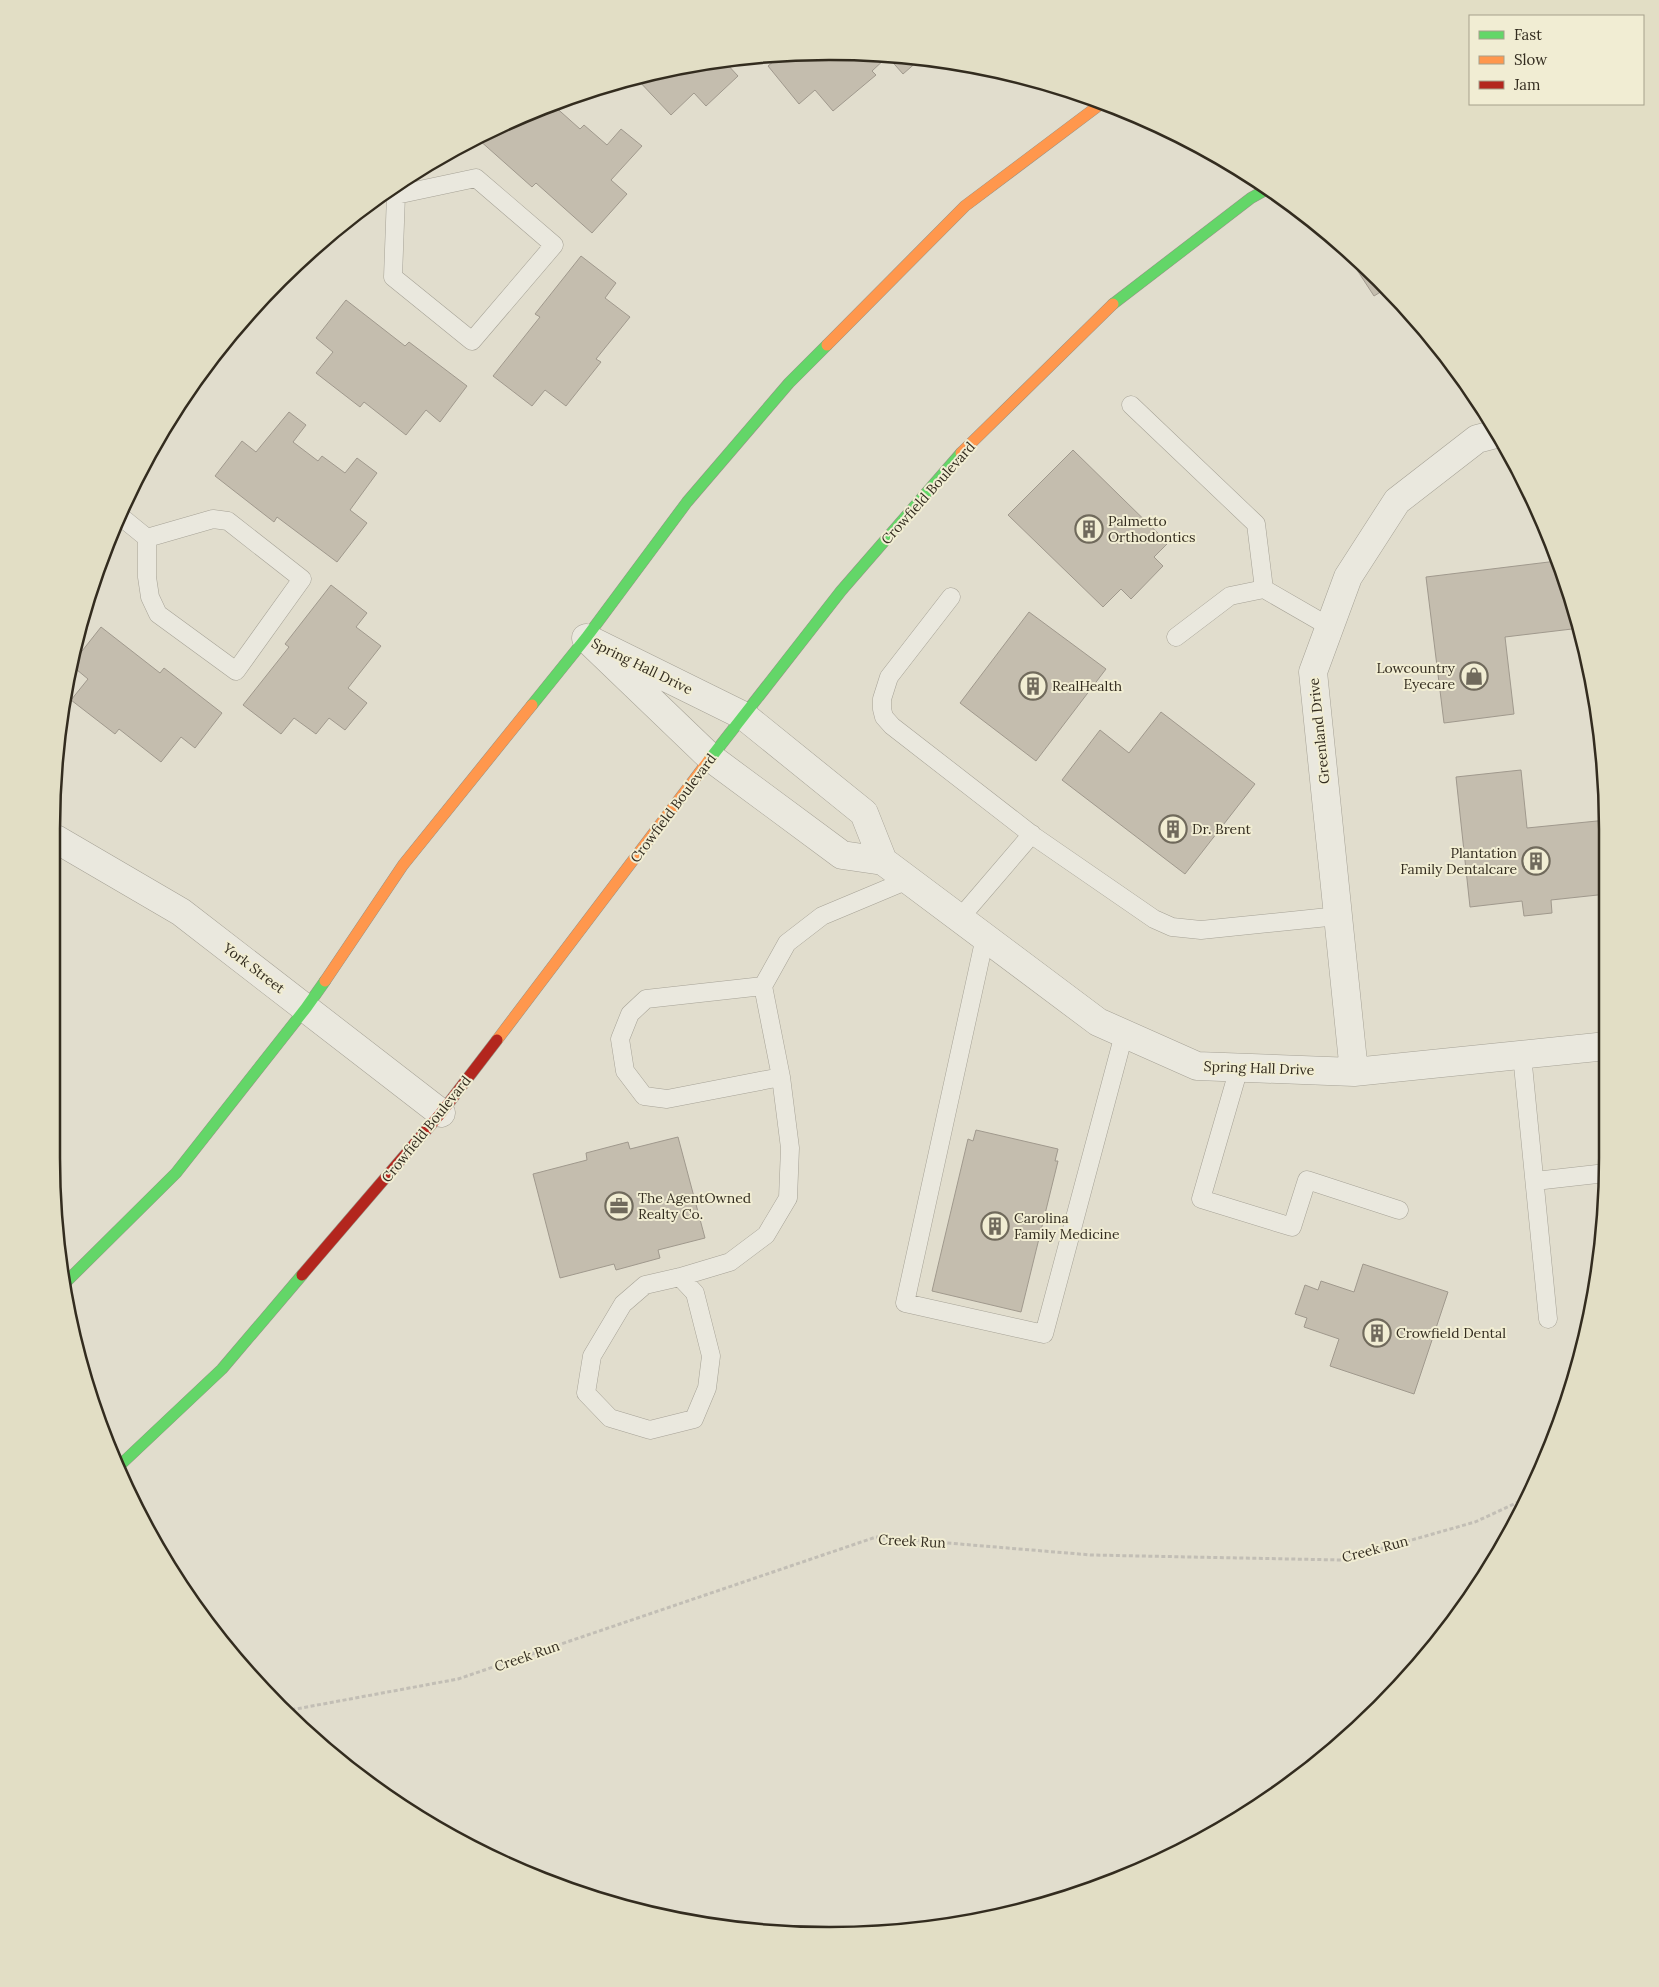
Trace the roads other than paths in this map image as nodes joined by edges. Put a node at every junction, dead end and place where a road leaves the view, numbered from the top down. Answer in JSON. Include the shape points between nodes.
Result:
{"nodes":[{"id":1,"x":1095,"y":108,"type":"edge"},
{"id":2,"x":401,"y":191,"type":"edge"},
{"id":3,"x":1261,"y":193,"type":"edge"},
{"id":4,"x":393,"y":196,"type":"edge"},
{"id":5,"x":1131,"y":405,"type":"dead end"},
{"id":6,"x":1490,"y":436,"type":"edge"},
{"id":7,"x":125,"y":520,"type":"edge"},
{"id":8,"x":147,"y":538,"type":"junction"},
{"id":9,"x":1264,"y":589,"type":"junction"},
{"id":10,"x":951,"y":597,"type":"dead end"},
{"id":11,"x":1330,"y":627,"type":"junction"},
{"id":12,"x":1176,"y":637,"type":"dead end"},
{"id":13,"x":586,"y":638,"type":"junction"},
{"id":14,"x":744,"y":716,"type":"junction"},
{"id":15,"x":711,"y":758,"type":"junction"},
{"id":16,"x":1032,"y":834,"type":"junction"},
{"id":17,"x":60,"y":841,"type":"edge"},
{"id":18,"x":883,"y":861,"type":"junction"},
{"id":19,"x":908,"y":880,"type":"junction"},
{"id":20,"x":1338,"y":916,"type":"junction"},
{"id":21,"x":960,"y":918,"type":"junction"},
{"id":22,"x":985,"y":937,"type":"junction"},
{"id":23,"x":764,"y":986,"type":"junction"},
{"id":24,"x":306,"y":1008,"type":"junction"},
{"id":25,"x":1124,"y":1034,"type":"junction"},
{"id":26,"x":1599,"y":1047,"type":"edge"},
{"id":27,"x":1522,"y":1055,"type":"junction"},
{"id":28,"x":1239,"y":1068,"type":"junction"},
{"id":29,"x":1354,"y":1072,"type":"junction"},
{"id":30,"x":781,"y":1077,"type":"junction"},
{"id":31,"x":441,"y":1113,"type":"junction"},
{"id":32,"x":1598,"y":1174,"type":"edge"},
{"id":33,"x":1534,"y":1181,"type":"junction"},
{"id":34,"x":1399,"y":1210,"type":"dead end"},
{"id":35,"x":680,"y":1277,"type":"junction"},
{"id":36,"x":70,"y":1278,"type":"edge"},
{"id":37,"x":1548,"y":1319,"type":"dead end"},
{"id":38,"x":123,"y":1461,"type":"edge"}],
"edges":[{"from":1,"to":13,"type":"main road","via":[[965,206],[789,383],[687,502]]},
{"from":2,"to":4,"type":"lane","via":[[476,178],[554,245],[472,341],[393,277]]},
{"from":3,"to":14,"type":"main road","name":"Crowfield Boulevard","via":[[1114,302],[961,453],[841,591]]},
{"from":5,"to":9,"type":"lane","via":[[1256,524]]},
{"from":6,"to":11,"type":"street","name":"Greenland Drive","via":[[1477,439],[1397,501],[1348,577]]},
{"from":7,"to":8,"type":"lane"},
{"from":8,"to":8,"type":"lane","via":[[213,519],[228,521],[302,579],[236,670],[158,614],[150,598]]},
{"from":9,"to":11,"type":"lane"},
{"from":9,"to":12,"type":"lane","via":[[1230,596]]},
{"from":10,"to":16,"type":"lane","via":[[889,677],[882,699],[884,717]]},
{"from":11,"to":20,"type":"street","name":"Greenland Drive","via":[[1312,672]]},
{"from":13,"to":14,"type":"street","name":"Spring Hall Drive"},
{"from":13,"to":15,"type":"street","name":"Spring Hall Drive"},
{"from":13,"to":24,"type":"main road","via":[[404,865]]},
{"from":14,"to":15,"type":"main road","name":"Crowfield Boulevard"},
{"from":14,"to":18,"type":"street","name":"Spring Hall Drive","via":[[864,813]]},
{"from":15,"to":18,"type":"street","name":"Spring Hall Drive","via":[[842,855]]},
{"from":15,"to":31,"type":"main road","name":"Crowfield Boulevard"},
{"from":16,"to":20,"type":"lane","via":[[1129,903],[1172,927],[1200,930]]},
{"from":16,"to":21,"type":"lane"},
{"from":17,"to":24,"type":"street","name":"York Street","via":[[181,912]]},
{"from":18,"to":19,"type":"street","name":"Spring Hall Drive"},
{"from":19,"to":21,"type":"street","name":"Spring Hall Drive"},
{"from":19,"to":23,"type":"lane","via":[[822,916],[787,943]]},
{"from":20,"to":29,"type":"street","name":"Greenland Drive"},
{"from":21,"to":22,"type":"street","name":"Spring Hall Drive"},
{"from":22,"to":25,"type":"street","name":"Spring Hall Drive","via":[[1098,1022]]},
{"from":22,"to":25,"type":"lane","via":[[905,1303],[1044,1334]]},
{"from":23,"to":30,"type":"lane"},
{"from":23,"to":30,"type":"lane","via":[[646,999],[630,1014],[620,1039],[625,1071],[644,1096],[667,1099]]},
{"from":24,"to":31,"type":"street","name":"York Street"},
{"from":24,"to":36,"type":"main road","via":[[176,1173]]},
{"from":25,"to":28,"type":"street","name":"Spring Hall Drive","via":[[1197,1066]]},
{"from":26,"to":27,"type":"street","name":"Spring Hall Drive"},
{"from":27,"to":29,"type":"street","name":"Spring Hall Drive"},
{"from":27,"to":33,"type":"lane"},
{"from":28,"to":29,"type":"street","name":"Spring Hall Drive"},
{"from":28,"to":34,"type":"lane","via":[[1201,1199],[1292,1227],[1307,1180]]},
{"from":30,"to":35,"type":"lane","via":[[790,1148],[788,1198],[766,1235],[730,1262]]},
{"from":31,"to":38,"type":"main road","name":"Crowfield Boulevard","via":[[222,1369]]},
{"from":32,"to":33,"type":"lane"},
{"from":33,"to":37,"type":"lane"},
{"from":35,"to":35,"type":"lane","via":[[645,1285],[623,1304],[592,1356],[586,1393],[610,1418],[650,1430],[694,1419],[707,1388],[711,1356],[695,1293]]}]}
